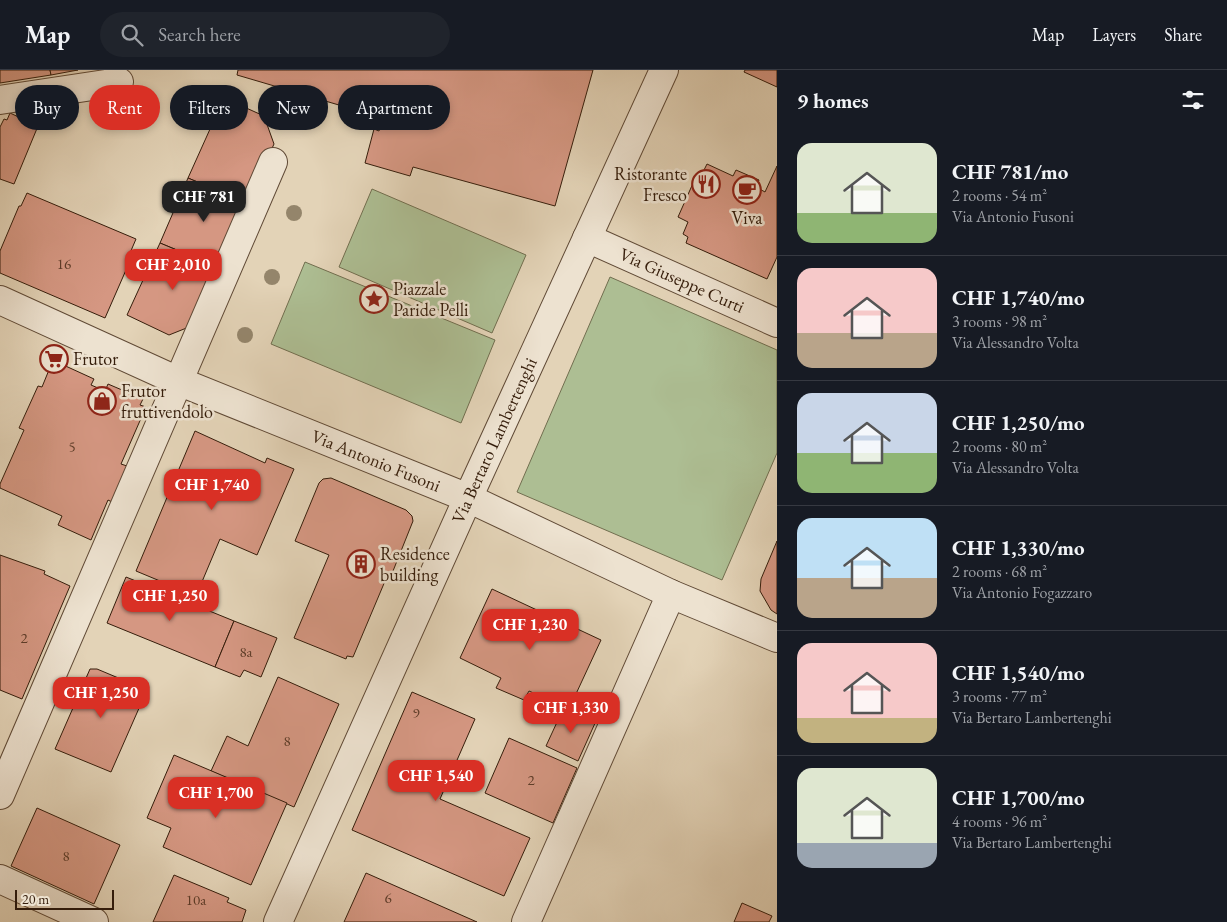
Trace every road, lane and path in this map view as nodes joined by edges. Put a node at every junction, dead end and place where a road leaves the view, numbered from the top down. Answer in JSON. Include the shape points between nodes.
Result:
{"nodes":[{"id":1,"x":664,"y":70,"type":"edge"},
{"id":2,"x":119,"y":82,"type":"dead end"},
{"id":3,"x":0,"y":100,"type":"edge"},
{"id":4,"x":273,"y":162,"type":"dead end"},
{"id":5,"x":587,"y":238,"type":"junction"},
{"id":6,"x":0,"y":300,"type":"edge"},
{"id":7,"x":777,"y":323,"type":"edge"},
{"id":8,"x":178,"y":381,"type":"junction"},
{"id":9,"x":468,"y":498,"type":"junction"},
{"id":10,"x":672,"y":594,"type":"junction"},
{"id":11,"x":777,"y":638,"type":"edge"},
{"id":12,"x":0,"y":795,"type":"edge"},
{"id":13,"x":0,"y":879,"type":"edge"},
{"id":14,"x":94,"y":922,"type":"edge"},
{"id":15,"x":278,"y":922,"type":"edge"},
{"id":16,"x":526,"y":922,"type":"edge"}],
"edges":[{"from":1,"to":5,"type":"street","name":"Via Bertaro Lambertenghi"},
{"from":2,"to":3,"type":"street"},
{"from":4,"to":8,"type":"street"},
{"from":5,"to":7,"type":"street","name":"Via Giuseppe Curti"},
{"from":5,"to":9,"type":"street","name":"Via Bertaro Lambertenghi"},
{"from":6,"to":8,"type":"street","name":"Via Antonio Fusoni"},
{"from":8,"to":9,"type":"street","name":"Via Antonio Fusoni"},
{"from":8,"to":12,"type":"street"},
{"from":9,"to":10,"type":"street","name":"Via Antonio Fusoni"},
{"from":9,"to":15,"type":"street","name":"Via Bertaro Lambertenghi"},
{"from":10,"to":11,"type":"street","name":"Via Antonio Fusoni"},
{"from":10,"to":16,"type":"street"},
{"from":13,"to":14,"type":"street"}]}
